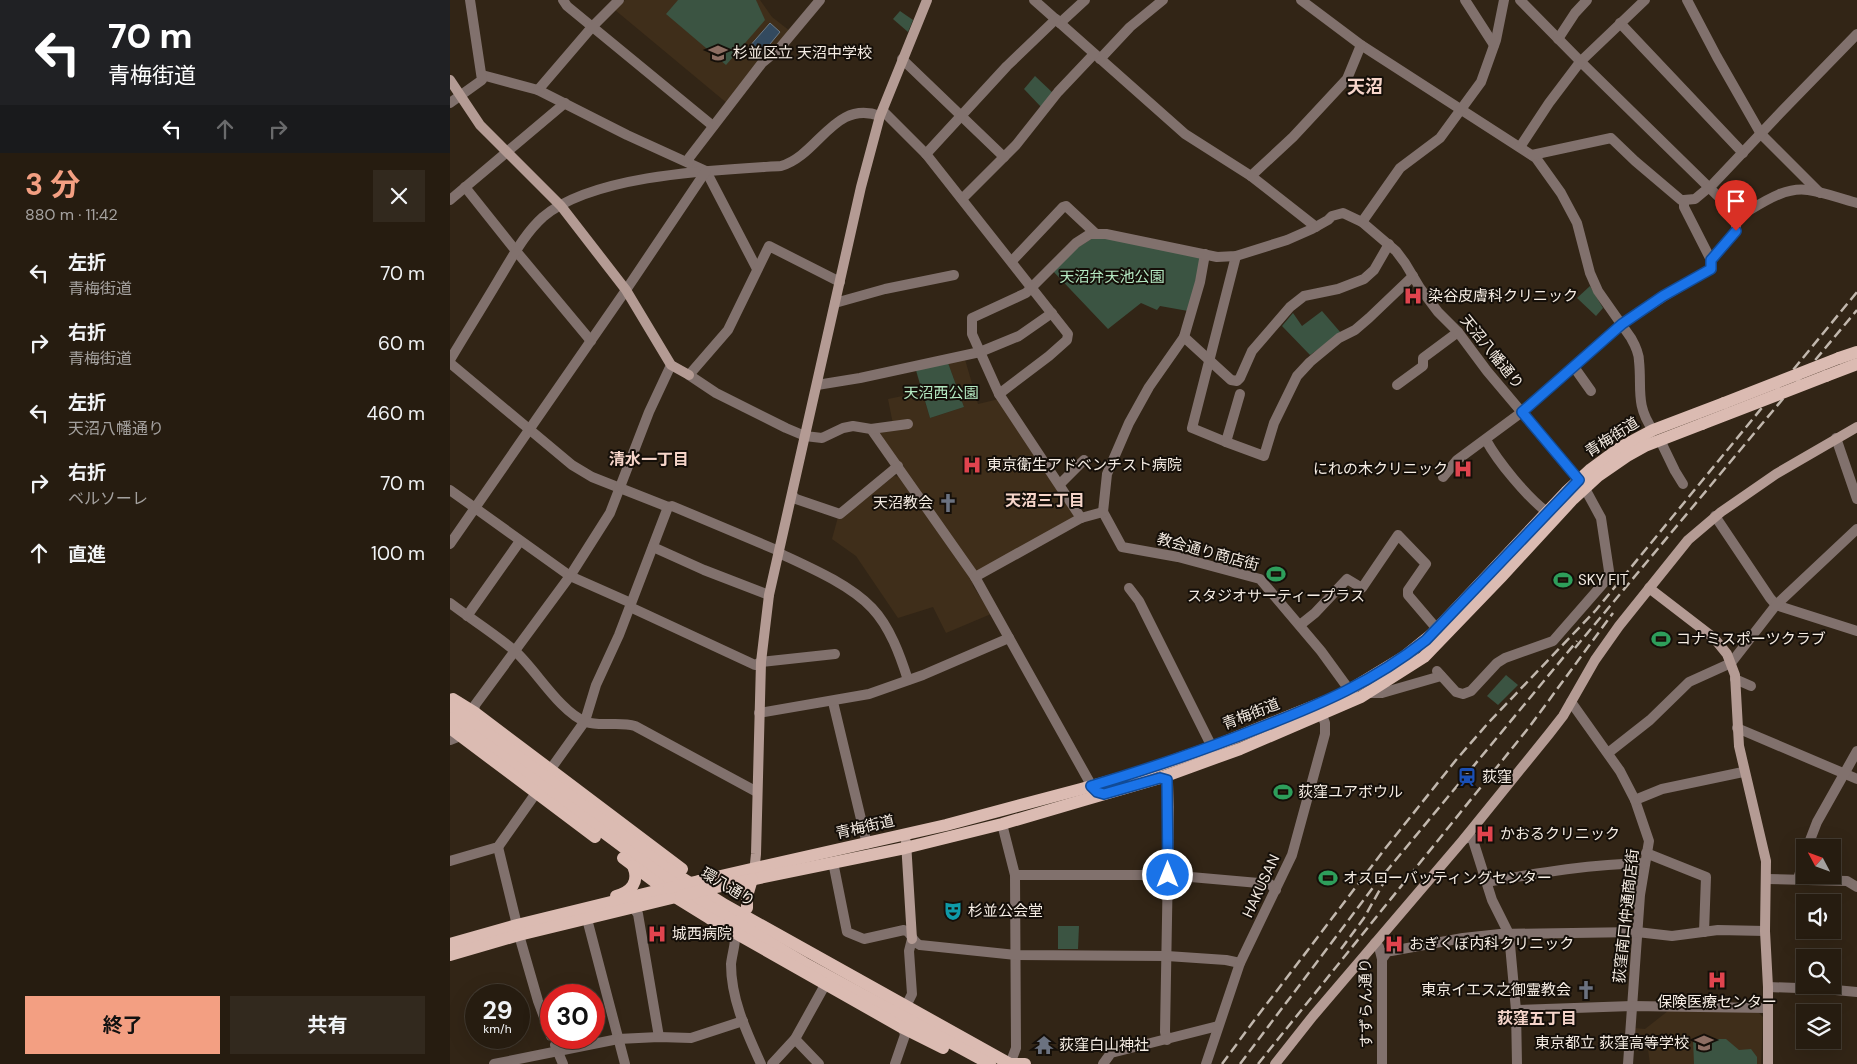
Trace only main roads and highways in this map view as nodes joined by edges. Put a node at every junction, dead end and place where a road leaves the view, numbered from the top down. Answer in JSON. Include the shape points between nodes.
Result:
{"nodes":[{"id":1,"x":1857,"y":352,"type":"edge"},
{"id":2,"x":1857,"y":364,"type":"edge"},
{"id":3,"x":1657,"y":435,"type":"junction"},
{"id":4,"x":1582,"y":483,"type":"junction"},
{"id":5,"x":450,"y":697,"type":"edge"},
{"id":6,"x":450,"y":705,"type":"edge"},
{"id":7,"x":450,"y":718,"type":"edge"},
{"id":8,"x":453,"y":735,"type":"edge"},
{"id":9,"x":633,"y":866,"type":"junction"},
{"id":10,"x":754,"y":874,"type":"junction"},
{"id":11,"x":706,"y":885,"type":"junction"},
{"id":12,"x":672,"y":893,"type":"junction"},
{"id":13,"x":594,"y":907,"type":"junction"},
{"id":14,"x":747,"y":908,"type":"junction"},
{"id":15,"x":518,"y":930,"type":"junction"},
{"id":16,"x":450,"y":944,"type":"edge"},
{"id":17,"x":450,"y":955,"type":"edge"},
{"id":18,"x":940,"y":1025,"type":"junction"},
{"id":19,"x":977,"y":1057,"type":"junction"},
{"id":20,"x":990,"y":1064,"type":"edge"},
{"id":21,"x":1010,"y":1064,"type":"edge"},
{"id":22,"x":1024,"y":1064,"type":"edge"}],
"edges":[{"from":1,"to":3,"type":"main road","name":"青梅街道","bridge":true,"via":[[1724,403]]},
{"from":2,"to":3,"type":"main road","name":"青梅街道","bridge":true,"via":[[1702,424]]},
{"from":3,"to":4,"type":"main road","name":"青梅街道","via":[[1621,447]]},
{"from":4,"to":10,"type":"main road","name":"青梅街道","via":[[1547,512],[1437,630],[1405,656],[1348,691],[1212,747],[1134,774]]},
{"from":4,"to":10,"type":"main road","name":"青梅街道","via":[[1424,657],[1365,695],[1240,749],[1160,778],[1002,824],[905,848]]},
{"from":5,"to":11,"type":"main road"},
{"from":6,"to":18,"type":"main road","name":"環八通り","via":[[663,866],[725,905]]},
{"from":7,"to":19,"type":"main road","name":"環八通り","via":[[654,870],[715,910],[804,963]]},
{"from":8,"to":9,"type":"main road"},
{"from":9,"to":12,"type":"main road"},
{"from":9,"to":13,"type":"main road","via":[[636,881],[631,888],[624,894],[602,899]]},
{"from":10,"to":11,"type":"main road","name":"青梅街道"},
{"from":10,"to":14,"type":"main road"},
{"from":11,"to":12,"type":"main road","name":"青梅街道","bridge":true},
{"from":11,"to":14,"type":"main road"},
{"from":12,"to":13,"type":"main road"},
{"from":12,"to":15,"type":"main road","via":[[587,919]]},
{"from":12,"to":19,"type":"main road","via":[[731,931],[903,1028],[947,1050]]},
{"from":13,"to":15,"type":"main road"},
{"from":14,"to":18,"type":"main road","via":[[927,1010]]},
{"from":15,"to":16,"type":"main road"},
{"from":15,"to":17,"type":"main road"},
{"from":18,"to":21,"type":"main road","name":"環八通り"},
{"from":19,"to":20,"type":"main road","name":"環八通り"},
{"from":21,"to":22,"type":"main road"}]}
